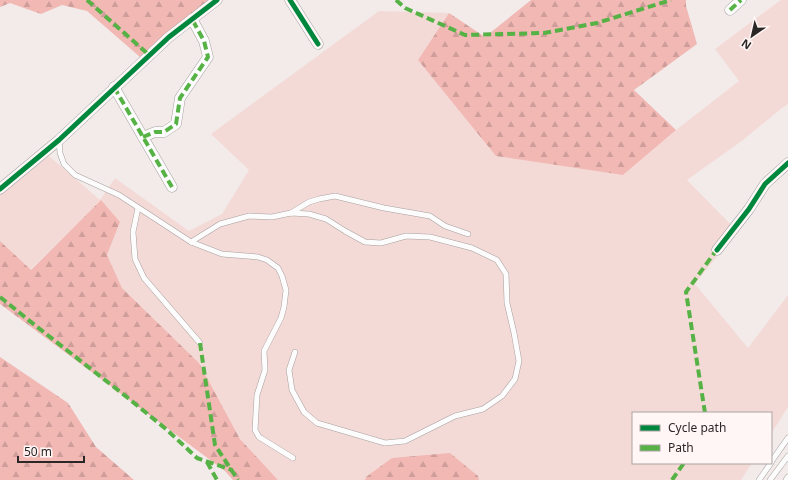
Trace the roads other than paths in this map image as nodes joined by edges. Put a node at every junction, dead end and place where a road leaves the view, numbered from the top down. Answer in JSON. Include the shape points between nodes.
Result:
{"nodes":[{"id":1,"x":217,"y":0,"type":"edge"},
{"id":2,"x":290,"y":0,"type":"edge"},
{"id":3,"x":741,"y":0,"type":"edge"},
{"id":4,"x":730,"y":10,"type":"dead end"},
{"id":5,"x":192,"y":19,"type":"junction"},
{"id":6,"x":318,"y":44,"type":"dead end"},
{"id":7,"x":114,"y":88,"type":"junction"},
{"id":8,"x":143,"y":137,"type":"junction"},
{"id":9,"x":59,"y":140,"type":"junction"},
{"id":10,"x":788,"y":163,"type":"edge"},
{"id":11,"x":172,"y":187,"type":"dead end"},
{"id":12,"x":0,"y":190,"type":"edge"},
{"id":13,"x":138,"y":208,"type":"junction"},
{"id":14,"x":291,"y":213,"type":"junction"},
{"id":15,"x":468,"y":234,"type":"dead end"},
{"id":16,"x":191,"y":242,"type":"junction"},
{"id":17,"x":717,"y":250,"type":"dead end"},
{"id":18,"x":200,"y":343,"type":"dead end"},
{"id":19,"x":295,"y":352,"type":"dead end"},
{"id":20,"x":788,"y":438,"type":"edge"},
{"id":21,"x":788,"y":456,"type":"edge"},
{"id":22,"x":293,"y":458,"type":"dead end"},
{"id":23,"x":772,"y":462,"type":"edge"},
{"id":24,"x":770,"y":464,"type":"edge"},
{"id":25,"x":788,"y":477,"type":"edge"},
{"id":26,"x":759,"y":480,"type":"edge"},
{"id":27,"x":770,"y":480,"type":"edge"},
{"id":28,"x":786,"y":480,"type":"edge"}],
"edges":[{"from":1,"to":5,"type":"street"},
{"from":2,"to":6,"type":"street"},
{"from":3,"to":4,"type":"street"},
{"from":5,"to":7,"type":"street"},
{"from":5,"to":8,"type":"street","via":[[204,41],[208,57],[180,98],[176,124],[164,132],[155,132]]},
{"from":7,"to":8,"type":"street"},
{"from":7,"to":9,"type":"street"},
{"from":8,"to":11,"type":"street"},
{"from":9,"to":12,"type":"street"},
{"from":9,"to":13,"type":"lane","via":[[64,164],[75,175],[119,195]]},
{"from":10,"to":17,"type":"street","via":[[765,184]]},
{"from":13,"to":16,"type":"lane"},
{"from":13,"to":18,"type":"lane","via":[[133,232],[135,259],[144,278]]},
{"from":14,"to":15,"type":"lane","via":[[319,198],[335,196],[430,216],[445,226]]},
{"from":14,"to":16,"type":"lane","via":[[272,217],[249,216],[220,224]]},
{"from":14,"to":19,"type":"lane","via":[[309,214],[326,219],[365,242],[381,243],[406,236],[430,237],[472,248],[497,260],[506,274],[507,303],[519,361],[515,379],[502,396],[483,409],[455,416],[405,441],[385,443],[317,423],[304,412],[292,390],[289,370]]},
{"from":16,"to":22,"type":"lane","via":[[222,254],[267,260],[278,268],[282,276],[286,290],[284,307],[264,351],[264,370],[257,395],[255,430],[259,437]]},
{"from":20,"to":23,"type":"lane"},
{"from":21,"to":27,"type":"lane"},
{"from":24,"to":26,"type":"lane"},
{"from":25,"to":28,"type":"lane"}]}
